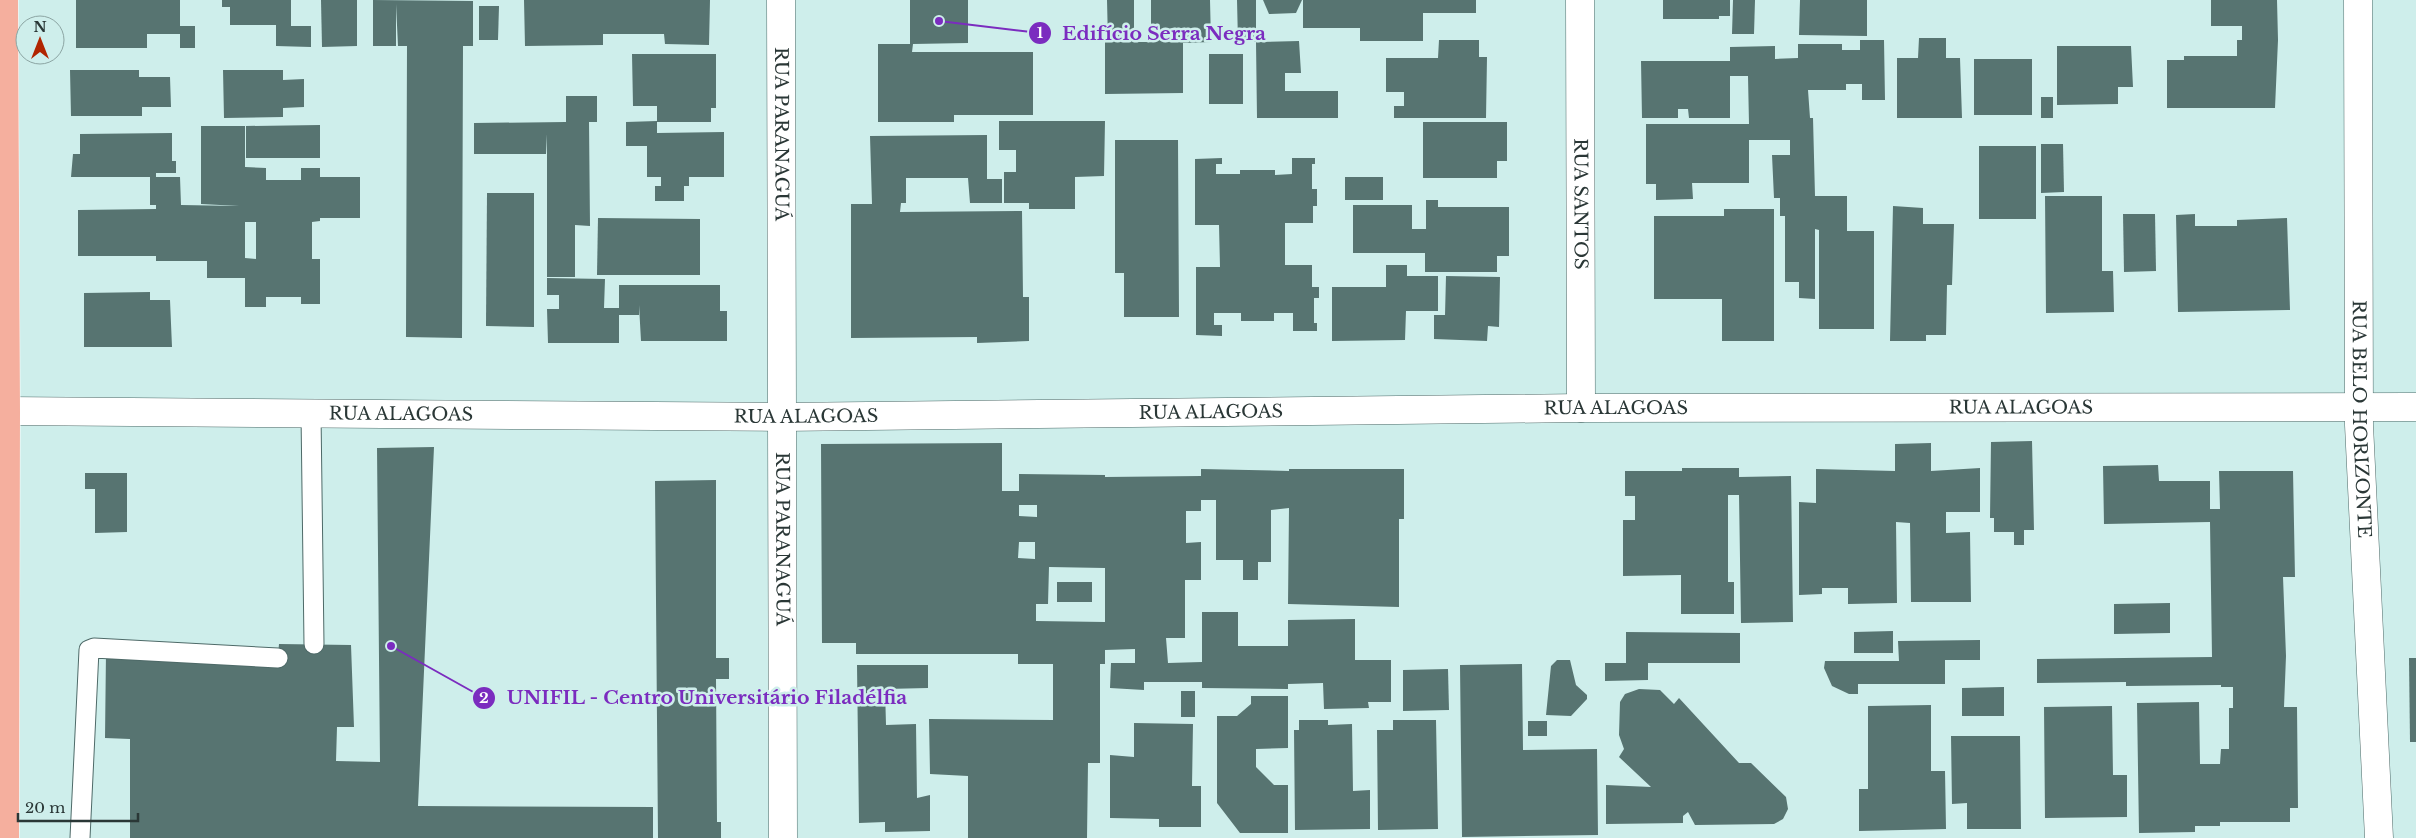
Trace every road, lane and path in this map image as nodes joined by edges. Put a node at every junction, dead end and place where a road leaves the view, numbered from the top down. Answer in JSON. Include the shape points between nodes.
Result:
{"nodes":[{"id":1,"x":4,"y":0,"type":"edge"},
{"id":2,"x":780,"y":0,"type":"edge"},
{"id":3,"x":1580,"y":0,"type":"edge"},
{"id":4,"x":2358,"y":0,"type":"edge"},
{"id":5,"x":2359,"y":407,"type":"junction"},
{"id":6,"x":2416,"y":407,"type":"edge"},
{"id":7,"x":1581,"y":408,"type":"junction"},
{"id":8,"x":3,"y":409,"type":"edge"},
{"id":9,"x":311,"y":413,"type":"junction"},
{"id":10,"x":782,"y":417,"type":"junction"},
{"id":11,"x":314,"y":644,"type":"dead end"},
{"id":12,"x":278,"y":658,"type":"dead end"},
{"id":13,"x":5,"y":838,"type":"edge"},
{"id":14,"x":80,"y":838,"type":"edge"},
{"id":15,"x":783,"y":838,"type":"edge"},
{"id":16,"x":2379,"y":838,"type":"edge"}],
"edges":[{"from":1,"to":8,"type":"main road"},
{"from":2,"to":10,"type":"street","name":"RUA PARANAGUÁ"},
{"from":3,"to":7,"type":"street","name":"RUA SANTOS"},
{"from":4,"to":5,"type":"street","name":"RUA BELO HORIZONTE"},
{"from":5,"to":6,"type":"street","name":"RUA ALAGOAS"},
{"from":5,"to":7,"type":"street","name":"RUA ALAGOAS"},
{"from":5,"to":16,"type":"street","name":"RUA BELO HORIZONTE"},
{"from":7,"to":10,"type":"street","name":"RUA ALAGOAS"},
{"from":8,"to":9,"type":"street","name":"RUA ALAGOAS"},
{"from":8,"to":13,"type":"main road"},
{"from":9,"to":10,"type":"street","name":"RUA ALAGOAS"},
{"from":9,"to":11,"type":"lane"},
{"from":10,"to":15,"type":"street","name":"RUA PARANAGUÁ"},
{"from":12,"to":14,"type":"lane","via":[[132,649],[89,650]]}]}
